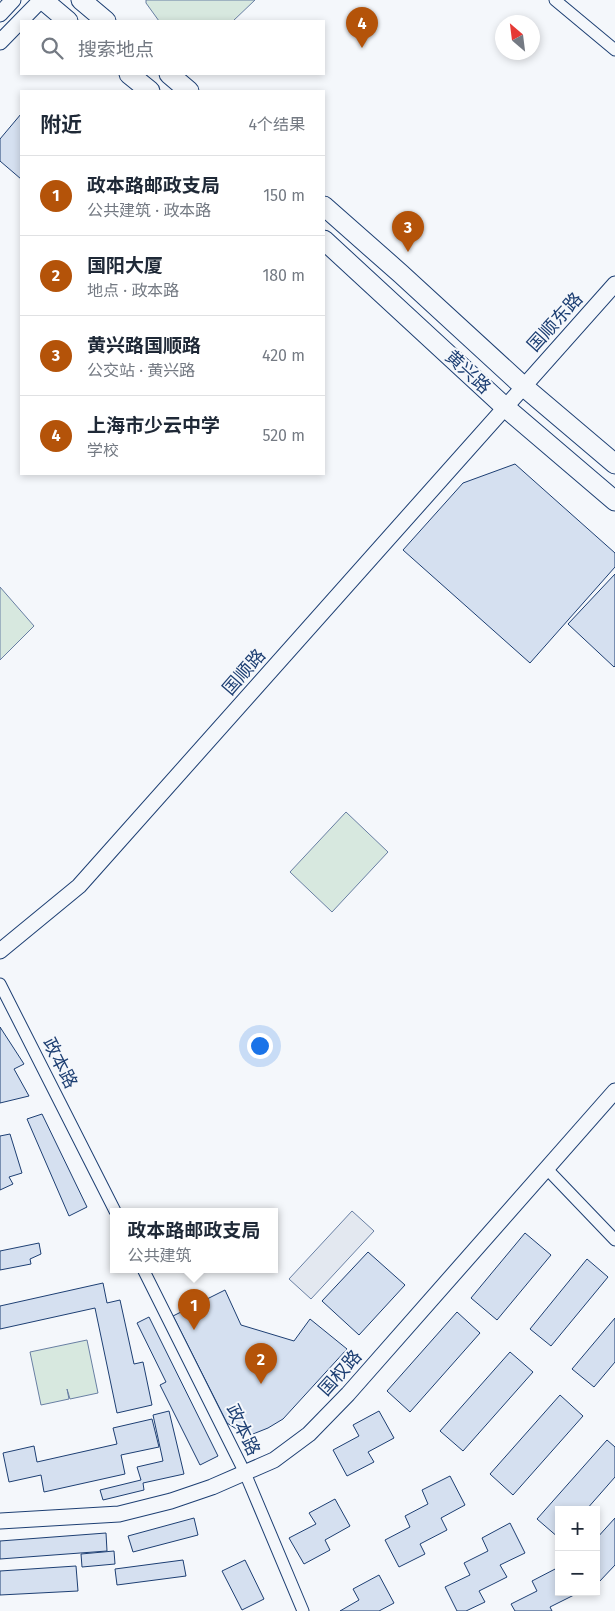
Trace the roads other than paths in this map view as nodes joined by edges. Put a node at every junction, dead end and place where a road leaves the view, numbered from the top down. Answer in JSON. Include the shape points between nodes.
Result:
{"nodes":[{"id":1,"x":13,"y":0,"type":"edge"},
{"id":2,"x":42,"y":0,"type":"edge"},
{"id":3,"x":81,"y":0,"type":"edge"},
{"id":4,"x":555,"y":0,"type":"edge"},
{"id":5,"x":0,"y":14,"type":"edge"},
{"id":6,"x":22,"y":20,"type":"edge"},
{"id":7,"x":67,"y":20,"type":"edge"},
{"id":8,"x":105,"y":20,"type":"edge"},
{"id":9,"x":20,"y":22,"type":"edge"},
{"id":10,"x":0,"y":42,"type":"edge"},
{"id":11,"x":615,"y":50,"type":"edge"},
{"id":12,"x":130,"y":75,"type":"edge"},
{"id":13,"x":170,"y":75,"type":"edge"},
{"id":14,"x":149,"y":90,"type":"edge"},
{"id":15,"x":188,"y":90,"type":"edge"},
{"id":16,"x":325,"y":207,"type":"edge"},
{"id":17,"x":325,"y":241,"type":"edge"},
{"id":18,"x":615,"y":284,"type":"edge"},
{"id":19,"x":523,"y":386,"type":"junction"},
{"id":20,"x":506,"y":408,"type":"junction"},
{"id":21,"x":615,"y":464,"type":"edge"},
{"id":22,"x":615,"y":501,"type":"edge"},
{"id":23,"x":0,"y":951,"type":"edge"},
{"id":24,"x":0,"y":984,"type":"edge"},
{"id":25,"x":615,"y":1091,"type":"edge"},
{"id":26,"x":547,"y":1168,"type":"junction"},
{"id":27,"x":113,"y":1208,"type":"edge"},
{"id":28,"x":615,"y":1240,"type":"edge"},
{"id":29,"x":145,"y":1273,"type":"edge"},
{"id":30,"x":245,"y":1473,"type":"junction"},
{"id":31,"x":0,"y":1521,"type":"edge"},
{"id":32,"x":303,"y":1611,"type":"edge"}],
"edges":[{"from":1,"to":5,"type":"street"},
{"from":2,"to":6,"type":"street"},
{"from":2,"to":7,"type":"main road"},
{"from":3,"to":8,"type":"main road"},
{"from":4,"to":11,"type":"street"},
{"from":9,"to":10,"type":"street"},
{"from":12,"to":14,"type":"main road"},
{"from":13,"to":15,"type":"main road"},
{"from":16,"to":19,"type":"main road","name":"黄兴路"},
{"from":17,"to":20,"type":"main road","name":"黄兴路"},
{"from":18,"to":19,"type":"street","name":"国顺东路"},
{"from":19,"to":20,"type":"street","name":"国顺东路"},
{"from":19,"to":21,"type":"main road","name":"黄兴路"},
{"from":20,"to":22,"type":"main road","name":"黄兴路"},
{"from":20,"to":23,"type":"street","name":"国顺路","via":[[78,886]]},
{"from":24,"to":27,"type":"street","name":"政本路"},
{"from":25,"to":26,"type":"street","name":"国权路"},
{"from":26,"to":28,"type":"street"},
{"from":26,"to":30,"type":"street","name":"国权路","via":[[309,1434],[274,1460]]},
{"from":29,"to":30,"type":"street","name":"政本路"},
{"from":30,"to":31,"type":"street","name":"国权路","via":[[171,1501],[119,1514]]},
{"from":30,"to":32,"type":"street","name":"政本路"}]}
